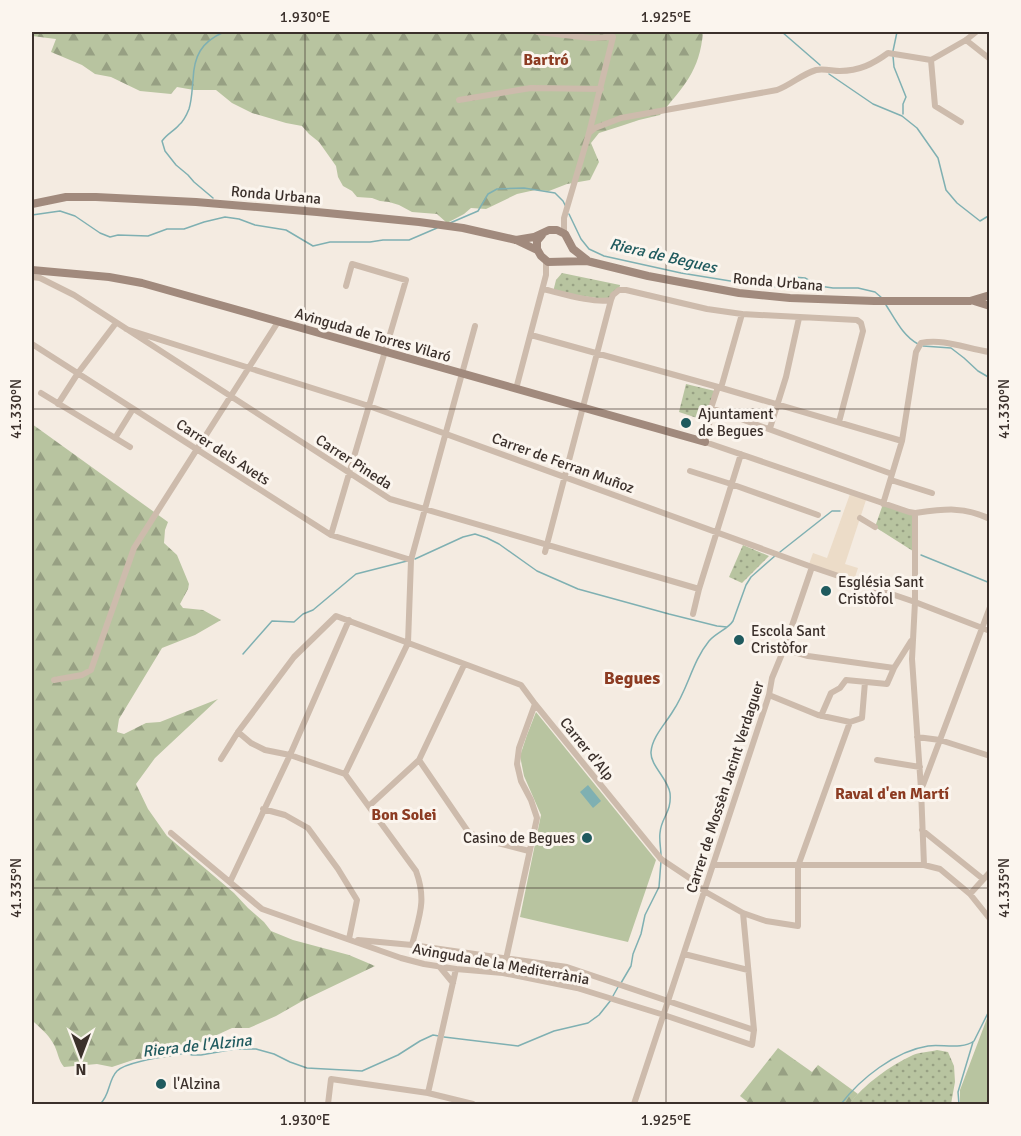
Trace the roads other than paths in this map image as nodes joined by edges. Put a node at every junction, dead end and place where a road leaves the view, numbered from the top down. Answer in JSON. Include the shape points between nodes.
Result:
{"nodes":[{"id":1,"x":538,"y":32,"type":"edge"},
{"id":2,"x":976,"y":32,"type":"edge"},
{"id":3,"x":966,"y":40,"type":"junction"},
{"id":4,"x":990,"y":58,"type":"edge"},
{"id":5,"x":931,"y":60,"type":"junction"},
{"id":6,"x":601,"y":89,"type":"junction"},
{"id":7,"x":459,"y":100,"type":"dead end"},
{"id":8,"x":961,"y":122,"type":"dead end"},
{"id":9,"x":590,"y":133,"type":"junction"},
{"id":10,"x":32,"y":204,"type":"edge"},
{"id":11,"x":564,"y":216,"type":"junction"},
{"id":12,"x":552,"y":230,"type":"junction"},
{"id":13,"x":564,"y":234,"type":"junction"},
{"id":14,"x":542,"y":235,"type":"junction"},
{"id":15,"x":516,"y":240,"type":"junction"},
{"id":16,"x":569,"y":243,"type":"junction"},
{"id":17,"x":537,"y":250,"type":"junction"},
{"id":18,"x":546,"y":261,"type":"junction"},
{"id":19,"x":559,"y":261,"type":"junction"},
{"id":20,"x":587,"y":261,"type":"junction"},
{"id":21,"x":32,"y":270,"type":"edge"},
{"id":22,"x":546,"y":275,"type":"junction"},
{"id":23,"x":32,"y":277,"type":"edge"},
{"id":24,"x":346,"y":286,"type":"dead end"},
{"id":25,"x":543,"y":289,"type":"junction"},
{"id":26,"x":990,"y":295,"type":"edge"},
{"id":27,"x":611,"y":300,"type":"junction"},
{"id":28,"x":970,"y":301,"type":"junction"},
{"id":29,"x":990,"y":306,"type":"edge"},
{"id":30,"x":742,"y":314,"type":"junction"},
{"id":31,"x":799,"y":318,"type":"junction"},
{"id":32,"x":278,"y":322,"type":"junction"},
{"id":33,"x":116,"y":323,"type":"junction"},
{"id":34,"x":475,"y":326,"type":"dead end"},
{"id":35,"x":126,"y":329,"type":"junction"},
{"id":36,"x":531,"y":335,"type":"junction"},
{"id":37,"x":32,"y":344,"type":"edge"},
{"id":38,"x":385,"y":351,"type":"junction"},
{"id":39,"x":990,"y":352,"type":"edge"},
{"id":40,"x":597,"y":353,"type":"junction"},
{"id":41,"x":248,"y":369,"type":"junction"},
{"id":42,"x":78,"y":374,"type":"junction"},
{"id":43,"x":462,"y":374,"type":"junction"},
{"id":44,"x":720,"y":387,"type":"junction"},
{"id":45,"x":516,"y":389,"type":"junction"},
{"id":46,"x":41,"y":393,"type":"dead end"},
{"id":47,"x":230,"y":397,"type":"junction"},
{"id":48,"x":58,"y":404,"type":"junction"},
{"id":49,"x":777,"y":404,"type":"junction"},
{"id":50,"x":369,"y":406,"type":"junction"},
{"id":51,"x":583,"y":408,"type":"junction"},
{"id":52,"x":711,"y":408,"type":"junction"},
{"id":53,"x":133,"y":409,"type":"junction"},
{"id":54,"x":839,"y":422,"type":"junction"},
{"id":55,"x":770,"y":428,"type":"junction"},
{"id":56,"x":446,"y":434,"type":"junction"},
{"id":57,"x":115,"y":438,"type":"junction"},
{"id":58,"x":902,"y":441,"type":"junction"},
{"id":59,"x":705,"y":442,"type":"junction"},
{"id":60,"x":130,"y":447,"type":"dead end"},
{"id":61,"x":197,"y":449,"type":"junction"},
{"id":62,"x":741,"y":454,"type":"junction"},
{"id":63,"x":690,"y":471,"type":"dead end"},
{"id":64,"x":349,"y":472,"type":"junction"},
{"id":65,"x":565,"y":477,"type":"junction"},
{"id":66,"x":891,"y":477,"type":"junction"},
{"id":67,"x":732,"y":484,"type":"junction"},
{"id":68,"x":932,"y":493,"type":"dead end"},
{"id":69,"x":883,"y":504,"type":"junction"},
{"id":70,"x":426,"y":509,"type":"junction"},
{"id":71,"x":915,"y":513,"type":"junction"},
{"id":72,"x":818,"y":515,"type":"dead end"},
{"id":73,"x":860,"y":518,"type":"dead end"},
{"id":74,"x":990,"y":519,"type":"edge"},
{"id":75,"x":875,"y":527,"type":"dead end"},
{"id":76,"x":718,"y":532,"type":"junction"},
{"id":77,"x":331,"y":535,"type":"junction"},
{"id":78,"x":546,"y":548,"type":"junction"},
{"id":79,"x":412,"y":559,"type":"junction"},
{"id":80,"x":812,"y":567,"type":"junction"},
{"id":81,"x":699,"y":589,"type":"junction"},
{"id":82,"x":915,"y":602,"type":"junction"},
{"id":83,"x":990,"y":607,"type":"edge"},
{"id":84,"x":693,"y":614,"type":"dead end"},
{"id":85,"x":349,"y":620,"type":"junction"},
{"id":86,"x":982,"y":627,"type":"junction"},
{"id":87,"x":990,"y":631,"type":"edge"},
{"id":88,"x":912,"y":640,"type":"junction"},
{"id":89,"x":408,"y":643,"type":"junction"},
{"id":90,"x":784,"y":649,"type":"junction"},
{"id":91,"x":464,"y":665,"type":"junction"},
{"id":92,"x":894,"y":668,"type":"junction"},
{"id":93,"x":54,"y":680,"type":"dead end"},
{"id":94,"x":865,"y":682,"type":"junction"},
{"id":95,"x":769,"y":695,"type":"junction"},
{"id":96,"x":535,"y":704,"type":"junction"},
{"id":97,"x":821,"y":716,"type":"junction"},
{"id":98,"x":850,"y":722,"type":"junction"},
{"id":99,"x":238,"y":732,"type":"junction"},
{"id":100,"x":917,"y":737,"type":"junction"},
{"id":101,"x":940,"y":740,"type":"junction"},
{"id":102,"x":290,"y":755,"type":"junction"},
{"id":103,"x":990,"y":756,"type":"edge"},
{"id":104,"x":221,"y":759,"type":"dead end"},
{"id":105,"x":419,"y":760,"type":"junction"},
{"id":106,"x":877,"y":760,"type":"dead end"},
{"id":107,"x":920,"y":767,"type":"junction"},
{"id":108,"x":345,"y":774,"type":"junction"},
{"id":109,"x":921,"y":789,"type":"junction"},
{"id":110,"x":369,"y":806,"type":"junction"},
{"id":111,"x":263,"y":809,"type":"junction"},
{"id":112,"x":922,"y":830,"type":"junction"},
{"id":113,"x":171,"y":834,"type":"dead end"},
{"id":114,"x":530,"y":851,"type":"junction"},
{"id":115,"x":713,"y":865,"type":"junction"},
{"id":116,"x":924,"y":865,"type":"junction"},
{"id":117,"x":798,"y":866,"type":"junction"},
{"id":118,"x":990,"y":872,"type":"edge"},
{"id":119,"x":983,"y":879,"type":"junction"},
{"id":120,"x":230,"y":882,"type":"junction"},
{"id":121,"x":705,"y":891,"type":"junction"},
{"id":122,"x":970,"y":894,"type":"junction"},
{"id":123,"x":743,"y":913,"type":"junction"},
{"id":124,"x":990,"y":919,"type":"edge"},
{"id":125,"x":349,"y":939,"type":"junction"},
{"id":126,"x":412,"y":945,"type":"junction"},
{"id":127,"x":684,"y":954,"type":"junction"},
{"id":128,"x":505,"y":958,"type":"junction"},
{"id":129,"x":439,"y":966,"type":"junction"},
{"id":130,"x":456,"y":969,"type":"junction"},
{"id":131,"x":748,"y":970,"type":"junction"},
{"id":132,"x":502,"y":973,"type":"junction"},
{"id":133,"x":453,"y":983,"type":"junction"},
{"id":134,"x":669,"y":1001,"type":"junction"},
{"id":135,"x":664,"y":1015,"type":"junction"},
{"id":136,"x":754,"y":1030,"type":"junction"},
{"id":137,"x":428,"y":1093,"type":"junction"},
{"id":138,"x":328,"y":1104,"type":"edge"},
{"id":139,"x":473,"y":1104,"type":"edge"},
{"id":140,"x":634,"y":1104,"type":"edge"}],
"edges":[{"from":1,"to":6,"type":"street","via":[[613,37]]},
{"from":2,"to":3,"type":"street"},
{"from":3,"to":4,"type":"street"},
{"from":3,"to":5,"type":"street"},
{"from":5,"to":8,"type":"street","via":[[935,106]]},
{"from":5,"to":9,"type":"street","via":[[892,52],[857,70],[810,72],[777,90],[621,118]]},
{"from":6,"to":7,"type":"street","via":[[531,88]]},
{"from":6,"to":9,"type":"street"},
{"from":9,"to":11,"type":"street"},
{"from":10,"to":15,"type":"main road","name":"Ronda Urbana","via":[[66,197],[221,204],[419,222]]},
{"from":11,"to":12,"type":"street"},
{"from":11,"to":13,"type":"street"},
{"from":12,"to":13,"type":"main road"},
{"from":12,"to":14,"type":"main road","name":"Ronda Urbana"},
{"from":13,"to":16,"type":"main road"},
{"from":14,"to":15,"type":"main road","name":"Ronda Urbana"},
{"from":14,"to":17,"type":"main road"},
{"from":15,"to":17,"type":"main road","name":"Ronda Urbana"},
{"from":16,"to":19,"type":"main road","via":[[568,253]]},
{"from":16,"to":20,"type":"main road"},
{"from":17,"to":18,"type":"main road","name":"Ronda Urbana"},
{"from":18,"to":19,"type":"main road","name":"Ronda Urbana"},
{"from":18,"to":22,"type":"street"},
{"from":19,"to":20,"type":"main road","name":"Ronda Urbana"},
{"from":19,"to":22,"type":"street"},
{"from":20,"to":28,"type":"main road","name":"Ronda Urbana","via":[[739,293],[874,301]]},
{"from":21,"to":32,"type":"main road","name":"Avinguda de Torres Vilaró","via":[[142,283]]},
{"from":22,"to":25,"type":"street"},
{"from":23,"to":33,"type":"street","name":"Carrer Pineda","via":[[74,295]]},
{"from":24,"to":38,"type":"street","via":[[352,264],[406,280]]},
{"from":25,"to":27,"type":"street","via":[[592,300]]},
{"from":25,"to":36,"type":"street"},
{"from":26,"to":28,"type":"main road","name":"Ronda Urbana"},
{"from":27,"to":30,"type":"street","via":[[619,290],[626,290]]},
{"from":27,"to":40,"type":"street"},
{"from":28,"to":29,"type":"main road","name":"Ronda Urbana"},
{"from":30,"to":31,"type":"street"},
{"from":30,"to":44,"type":"street"},
{"from":31,"to":49,"type":"street"},
{"from":31,"to":54,"type":"street","via":[[857,320],[863,327]]},
{"from":32,"to":38,"type":"main road","name":"Avinguda de Torres Vilaró"},
{"from":32,"to":41,"type":"street"},
{"from":33,"to":35,"type":"street","name":"Carrer Pineda"},
{"from":33,"to":42,"type":"street"},
{"from":34,"to":43,"type":"street"},
{"from":35,"to":41,"type":"street","name":"Carrer de Ferran Muñoz"},
{"from":35,"to":47,"type":"street","name":"Carrer Pineda"},
{"from":36,"to":40,"type":"street"},
{"from":36,"to":45,"type":"street"},
{"from":37,"to":42,"type":"street","name":"Carrer dels Avets"},
{"from":38,"to":43,"type":"main road","name":"Avinguda de Torres Vilaró"},
{"from":38,"to":50,"type":"street"},
{"from":39,"to":58,"type":"street","via":[[946,342],[921,343],[915,352]]},
{"from":40,"to":44,"type":"street"},
{"from":40,"to":51,"type":"street"},
{"from":41,"to":47,"type":"street"},
{"from":41,"to":50,"type":"street","name":"Carrer de Ferran Muñoz"},
{"from":42,"to":48,"type":"street"},
{"from":42,"to":53,"type":"street","name":"Carrer dels Avets"},
{"from":43,"to":45,"type":"main road","name":"Avinguda de Torres Vilaró"},
{"from":43,"to":56,"type":"street"},
{"from":44,"to":49,"type":"street"},
{"from":44,"to":52,"type":"street"},
{"from":45,"to":51,"type":"main road","name":"Avinguda de Torres Vilaró"},
{"from":46,"to":48,"type":"street"},
{"from":47,"to":61,"type":"street"},
{"from":47,"to":64,"type":"street","name":"Carrer Pineda"},
{"from":48,"to":57,"type":"street"},
{"from":49,"to":54,"type":"street"},
{"from":49,"to":55,"type":"street"},
{"from":50,"to":56,"type":"street","name":"Carrer de Ferran Muñoz"},
{"from":50,"to":64,"type":"street"},
{"from":51,"to":59,"type":"main road","name":"Avinguda de Torres Vilaró"},
{"from":51,"to":65,"type":"street"},
{"from":52,"to":55,"type":"street"},
{"from":52,"to":59,"type":"street"},
{"from":53,"to":57,"type":"street"},
{"from":53,"to":61,"type":"street","name":"Carrer dels Avets"},
{"from":54,"to":58,"type":"street"},
{"from":55,"to":66,"type":"street"},
{"from":56,"to":65,"type":"street","name":"Carrer de Ferran Muñoz"},
{"from":56,"to":70,"type":"street"},
{"from":57,"to":60,"type":"street"},
{"from":58,"to":66,"type":"street"},
{"from":59,"to":62,"type":"street"},
{"from":61,"to":77,"type":"street","name":"Carrer dels Avets"},
{"from":61,"to":93,"type":"street","via":[[134,548],[90,670]]},
{"from":62,"to":67,"type":"street"},
{"from":62,"to":69,"type":"street"},
{"from":63,"to":67,"type":"street"},
{"from":64,"to":70,"type":"street","name":"Carrer Pineda","via":[[390,499]]},
{"from":64,"to":77,"type":"street"},
{"from":65,"to":76,"type":"street","name":"Carrer de Ferran Muñoz"},
{"from":65,"to":78,"type":"street"},
{"from":66,"to":68,"type":"street"},
{"from":66,"to":69,"type":"street"},
{"from":67,"to":72,"type":"street"},
{"from":67,"to":76,"type":"street"},
{"from":69,"to":71,"type":"street"},
{"from":70,"to":78,"type":"street","name":"Carrer Pineda"},
{"from":70,"to":79,"type":"street"},
{"from":71,"to":74,"type":"street","via":[[957,509]]},
{"from":71,"to":82,"type":"street"},
{"from":73,"to":75,"type":"street"},
{"from":76,"to":80,"type":"street","name":"Carrer de Ferran Muñoz"},
{"from":76,"to":81,"type":"street"},
{"from":77,"to":79,"type":"street","name":"Carrer dels Avets"},
{"from":78,"to":81,"type":"street","name":"Carrer Pineda"},
{"from":79,"to":89,"type":"street"},
{"from":80,"to":82,"type":"street","name":"Carrer de Ferran Muñoz"},
{"from":80,"to":90,"type":"street","name":"Carrer de Mossèn Jacint Verdaguer"},
{"from":81,"to":84,"type":"street"},
{"from":82,"to":86,"type":"street","name":"Carrer de Ferran Muñoz"},
{"from":82,"to":88,"type":"street"},
{"from":83,"to":86,"type":"street"},
{"from":85,"to":89,"type":"street","name":"Carrer d'Alp"},
{"from":85,"to":99,"type":"street","name":"Carrer d'Alp","via":[[336,615],[294,657]]},
{"from":85,"to":102,"type":"street"},
{"from":86,"to":87,"type":"street","name":"Carrer de Ferran Muñoz"},
{"from":86,"to":101,"type":"street"},
{"from":88,"to":92,"type":"street"},
{"from":88,"to":100,"type":"street"},
{"from":89,"to":91,"type":"street","name":"Carrer d'Alp"},
{"from":89,"to":108,"type":"street"},
{"from":90,"to":92,"type":"street"},
{"from":90,"to":95,"type":"street","name":"Carrer de Mossèn Jacint Verdaguer"},
{"from":91,"to":96,"type":"street","name":"Carrer d'Alp","via":[[521,686]]},
{"from":91,"to":105,"type":"street"},
{"from":92,"to":94,"type":"street","via":[[887,684]]},
{"from":94,"to":97,"type":"street","via":[[846,680],[831,693]]},
{"from":94,"to":98,"type":"street","via":[[862,718]]},
{"from":95,"to":97,"type":"street"},
{"from":95,"to":115,"type":"street","name":"Carrer de Mossèn Jacint Verdaguer"},
{"from":96,"to":114,"type":"street","via":[[517,764],[537,818]]},
{"from":96,"to":121,"type":"street","name":"Carrer d'Alp","via":[[656,853]]},
{"from":97,"to":98,"type":"street"},
{"from":98,"to":117,"type":"street"},
{"from":99,"to":102,"type":"street","via":[[265,750]]},
{"from":99,"to":104,"type":"street"},
{"from":100,"to":101,"type":"street"},
{"from":100,"to":107,"type":"street"},
{"from":101,"to":103,"type":"street"},
{"from":101,"to":109,"type":"street"},
{"from":102,"to":108,"type":"street"},
{"from":102,"to":111,"type":"street"},
{"from":105,"to":110,"type":"street"},
{"from":105,"to":114,"type":"street","via":[[469,833]]},
{"from":106,"to":107,"type":"street"},
{"from":107,"to":109,"type":"street"},
{"from":108,"to":110,"type":"street"},
{"from":109,"to":112,"type":"street"},
{"from":110,"to":126,"type":"street","via":[[412,864],[420,884],[422,902]]},
{"from":111,"to":120,"type":"street"},
{"from":111,"to":125,"type":"street","via":[[285,815],[308,828],[338,869],[357,900]]},
{"from":112,"to":116,"type":"street"},
{"from":112,"to":119,"type":"street"},
{"from":113,"to":120,"type":"street","name":"Avinguda de la Mediterrània"},
{"from":114,"to":128,"type":"street"},
{"from":115,"to":117,"type":"street"},
{"from":115,"to":121,"type":"street","name":"Carrer de Mossèn Jacint Verdaguer"},
{"from":116,"to":117,"type":"street"},
{"from":116,"to":122,"type":"street","via":[[940,869]]},
{"from":117,"to":123,"type":"street","name":"Carrer d'Alp","via":[[798,926]]},
{"from":118,"to":119,"type":"street"},
{"from":119,"to":122,"type":"street"},
{"from":120,"to":125,"type":"street","name":"Avinguda de la Mediterrània","via":[[262,909]]},
{"from":121,"to":123,"type":"street","name":"Carrer d'Alp"},
{"from":121,"to":127,"type":"street","name":"Carrer de Mossèn Jacint Verdaguer"},
{"from":122,"to":124,"type":"street"},
{"from":123,"to":131,"type":"street"},
{"from":125,"to":126,"type":"street","name":"Avinguda de la Mediterrània"},
{"from":125,"to":129,"type":"street","name":"Avinguda de la Mediterrània","via":[[401,958]]},
{"from":126,"to":128,"type":"street","name":"Avinguda de la Mediterrània"},
{"from":127,"to":131,"type":"street"},
{"from":127,"to":134,"type":"street","name":"Carrer de Mossèn Jacint Verdaguer"},
{"from":128,"to":132,"type":"street"},
{"from":128,"to":134,"type":"street","name":"Avinguda de la Mediterrània","via":[[567,967]]},
{"from":129,"to":130,"type":"street","name":"Avinguda de la Mediterrània"},
{"from":129,"to":133,"type":"street"},
{"from":130,"to":132,"type":"street","name":"Avinguda de la Mediterrània"},
{"from":130,"to":133,"type":"street"},
{"from":131,"to":136,"type":"street"},
{"from":132,"to":135,"type":"street","name":"Avinguda de la Mediterrània","via":[[577,988]]},
{"from":133,"to":137,"type":"street"},
{"from":134,"to":135,"type":"street","name":"Carrer de Mossèn Jacint Verdaguer"},
{"from":134,"to":136,"type":"street","name":"Avinguda de la Mediterrània"},
{"from":135,"to":136,"type":"street","name":"Avinguda de la Mediterrània","via":[[752,1045]]},
{"from":135,"to":140,"type":"street","name":"Carrer de Mossèn Jacint Verdaguer"},
{"from":137,"to":138,"type":"street","via":[[331,1079]]},
{"from":137,"to":139,"type":"street"}]}
